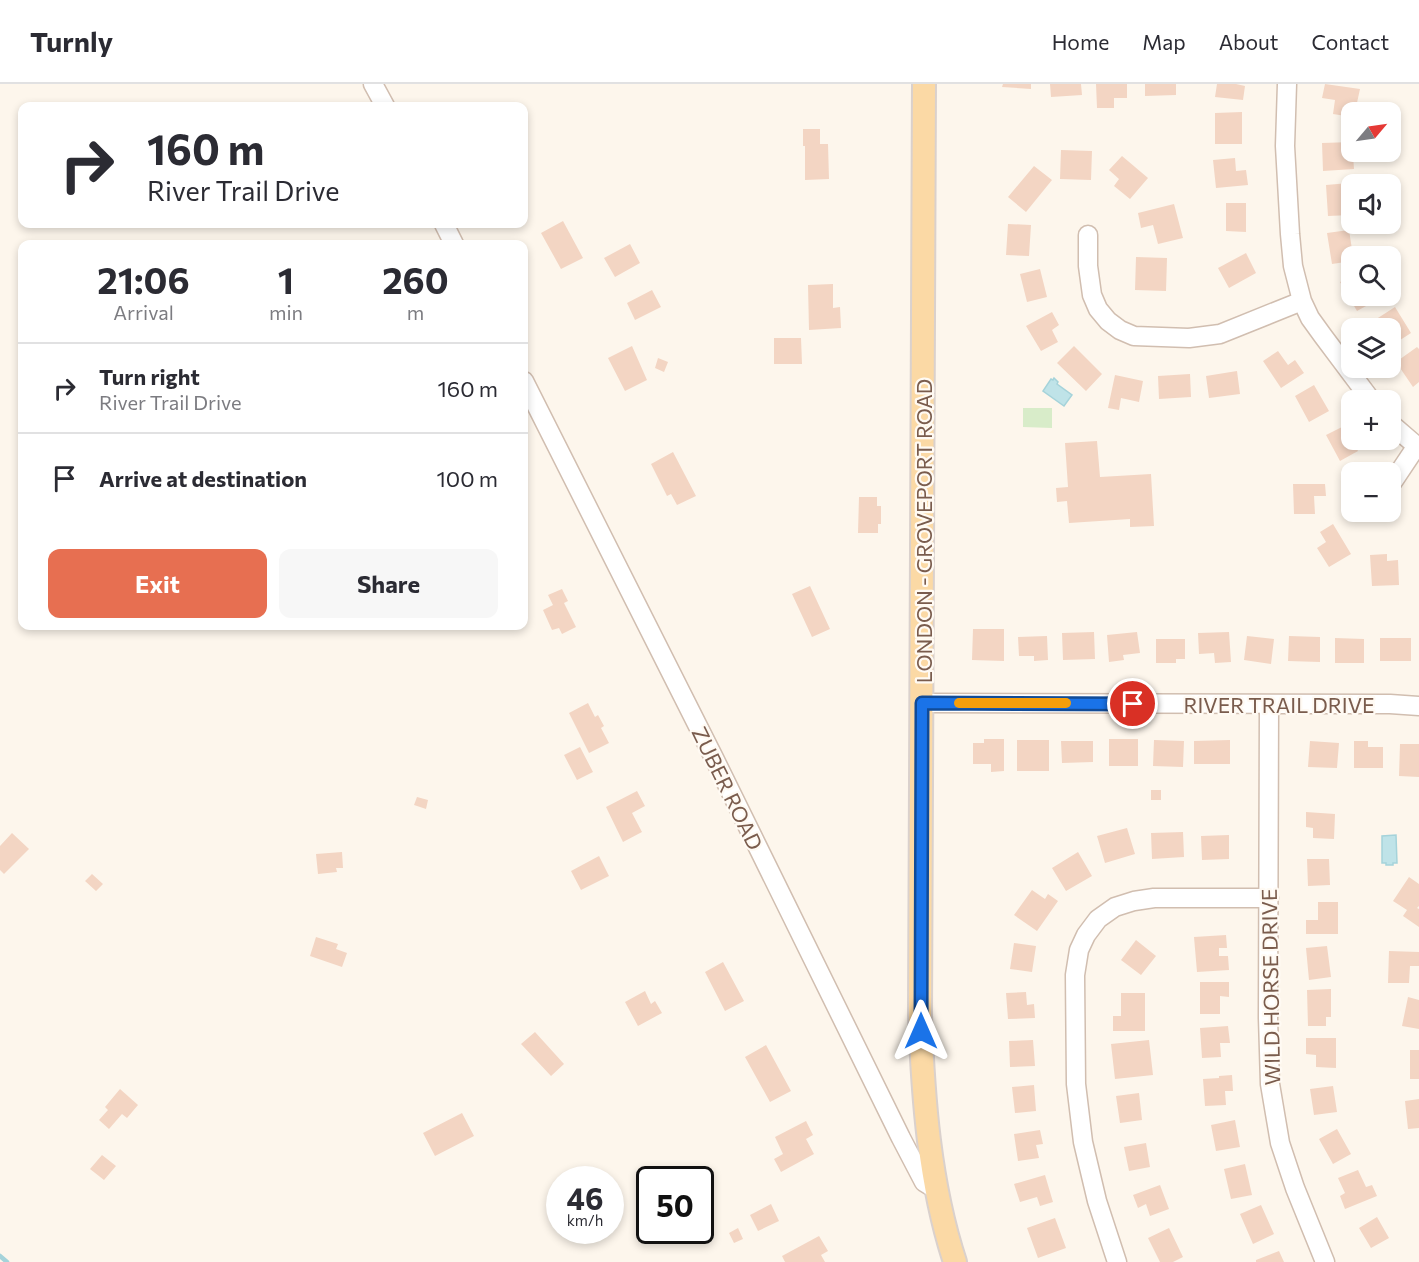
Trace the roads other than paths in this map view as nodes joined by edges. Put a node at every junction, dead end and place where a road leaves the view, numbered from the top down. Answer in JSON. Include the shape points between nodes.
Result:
{"nodes":[{"id":1,"x":373,"y":84,"type":"edge"},
{"id":2,"x":924,"y":84,"type":"edge"},
{"id":3,"x":1287,"y":84,"type":"edge"},
{"id":4,"x":382,"y":102,"type":"edge"},
{"id":5,"x":1088,"y":235,"type":"dead end"},
{"id":6,"x":1302,"y":301,"type":"junction"},
{"id":7,"x":528,"y":389,"type":"edge"},
{"id":8,"x":1364,"y":390,"type":"edge"},
{"id":9,"x":1401,"y":432,"type":"edge"},
{"id":10,"x":1418,"y":447,"type":"edge"},
{"id":11,"x":1401,"y":471,"type":"edge"},
{"id":12,"x":922,"y":703,"type":"junction"},
{"id":13,"x":1269,"y":704,"type":"junction"},
{"id":14,"x":1419,"y":706,"type":"edge"},
{"id":15,"x":1269,"y":898,"type":"junction"},
{"id":16,"x":937,"y":1190,"type":"junction"},
{"id":17,"x":955,"y":1262,"type":"edge"},
{"id":18,"x":1117,"y":1262,"type":"edge"},
{"id":19,"x":1325,"y":1262,"type":"edge"}],
"edges":[{"from":1,"to":4,"type":"street"},
{"from":2,"to":12,"type":"main road","name":"LONDON - GROVEPORT ROAD"},
{"from":3,"to":6,"type":"street","via":[[1285,146],[1290,234]]},
{"from":5,"to":6,"type":"street","via":[[1088,266],[1098,309],[1120,330],[1134,336],[1189,338],[1220,334]]},
{"from":6,"to":8,"type":"street","via":[[1310,318]]},
{"from":7,"to":16,"type":"street","name":"ZUBER ROAD","via":[[901,1138],[924,1182]]},
{"from":9,"to":10,"type":"street"},
{"from":10,"to":11,"type":"street"},
{"from":12,"to":13,"type":"street","name":"RIVER TRAIL DRIVE"},
{"from":12,"to":16,"type":"main road","name":"LONDON - GROVEPORT ROAD","via":[[921,1054]]},
{"from":13,"to":14,"type":"street","name":"RIVER TRAIL DRIVE"},
{"from":13,"to":15,"type":"street","name":"WILD HORSE DRIVE"},
{"from":15,"to":18,"type":"street","via":[[1134,900],[1098,919],[1079,950],[1075,975],[1077,1095],[1094,1191]]},
{"from":15,"to":19,"type":"street","name":"WILD HORSE DRIVE","via":[[1268,1046],[1274,1112],[1295,1188]]},
{"from":16,"to":17,"type":"main road","name":"LONDON - GROVEPORT ROAD"}]}
